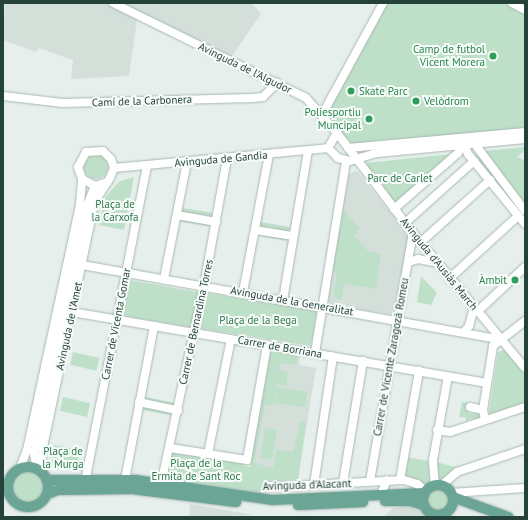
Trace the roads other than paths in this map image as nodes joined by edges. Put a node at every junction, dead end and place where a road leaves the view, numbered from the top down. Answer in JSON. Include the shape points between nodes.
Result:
{"nodes":[{"id":1,"x":113,"y":3,"type":"edge"},
{"id":2,"x":383,"y":3,"type":"edge"},
{"id":3,"x":512,"y":3,"type":"edge"},
{"id":4,"x":525,"y":10,"type":"edge"},
{"id":5,"x":277,"y":83,"type":"junction"},
{"id":6,"x":3,"y":96,"type":"edge"},
{"id":7,"x":322,"y":115,"type":"junction"},
{"id":8,"x":525,"y":132,"type":"edge"},
{"id":9,"x":337,"y":133,"type":"junction"},
{"id":10,"x":525,"y":139,"type":"edge"},
{"id":11,"x":474,"y":144,"type":"junction"},
{"id":12,"x":463,"y":145,"type":"junction"},
{"id":13,"x":328,"y":148,"type":"junction"},
{"id":14,"x":348,"y":148,"type":"junction"},
{"id":15,"x":308,"y":152,"type":"junction"},
{"id":16,"x":269,"y":155,"type":"junction"},
{"id":17,"x":227,"y":159,"type":"junction"},
{"id":18,"x":356,"y":160,"type":"junction"},
{"id":19,"x":346,"y":161,"type":"junction"},
{"id":20,"x":187,"y":162,"type":"junction"},
{"id":21,"x":474,"y":162,"type":"junction"},
{"id":22,"x":147,"y":166,"type":"junction"},
{"id":23,"x":114,"y":168,"type":"junction"},
{"id":24,"x":82,"y":179,"type":"junction"},
{"id":25,"x":490,"y":180,"type":"junction"},
{"id":26,"x":107,"y":182,"type":"junction"},
{"id":27,"x":96,"y":186,"type":"junction"},
{"id":28,"x":394,"y":209,"type":"junction"},
{"id":29,"x":522,"y":213,"type":"edge"},
{"id":30,"x":177,"y":215,"type":"junction"},
{"id":31,"x":216,"y":222,"type":"junction"},
{"id":32,"x":405,"y":223,"type":"junction"},
{"id":33,"x":525,"y":224,"type":"edge"},
{"id":34,"x":255,"y":230,"type":"junction"},
{"id":35,"x":413,"y":233,"type":"junction"},
{"id":36,"x":294,"y":236,"type":"junction"},
{"id":37,"x":421,"y":242,"type":"junction"},
{"id":38,"x":409,"y":262,"type":"junction"},
{"id":39,"x":438,"y":263,"type":"junction"},
{"id":40,"x":82,"y":265,"type":"junction"},
{"id":41,"x":525,"y":267,"type":"edge"},
{"id":42,"x":127,"y":273,"type":"junction"},
{"id":43,"x":450,"y":278,"type":"junction"},
{"id":44,"x":164,"y":279,"type":"junction"},
{"id":45,"x":204,"y":286,"type":"junction"},
{"id":46,"x":243,"y":292,"type":"junction"},
{"id":47,"x":283,"y":300,"type":"junction"},
{"id":48,"x":323,"y":306,"type":"junction"},
{"id":49,"x":476,"y":309,"type":"junction"},
{"id":50,"x":72,"y":312,"type":"junction"},
{"id":51,"x":117,"y":319,"type":"junction"},
{"id":52,"x":397,"y":321,"type":"junction"},
{"id":53,"x":525,"y":321,"type":"edge"},
{"id":54,"x":154,"y":326,"type":"junction"},
{"id":55,"x":194,"y":332,"type":"junction"},
{"id":56,"x":464,"y":332,"type":"junction"},
{"id":57,"x":231,"y":339,"type":"junction"},
{"id":58,"x":502,"y":340,"type":"junction"},
{"id":59,"x":267,"y":345,"type":"junction"},
{"id":60,"x":315,"y":353,"type":"junction"},
{"id":61,"x":333,"y":356,"type":"junction"},
{"id":62,"x":364,"y":361,"type":"junction"},
{"id":63,"x":390,"y":366,"type":"junction"},
{"id":64,"x":525,"y":368,"type":"edge"},
{"id":65,"x":419,"y":371,"type":"junction"},
{"id":66,"x":448,"y":376,"type":"junction"},
{"id":67,"x":487,"y":383,"type":"junction"},
{"id":68,"x":139,"y":402,"type":"junction"},
{"id":69,"x":470,"y":407,"type":"dead end"},
{"id":70,"x":525,"y":407,"type":"edge"},
{"id":71,"x":178,"y":410,"type":"junction"},
{"id":72,"x":483,"y":410,"type":"junction"},
{"id":73,"x":485,"y":420,"type":"junction"},
{"id":74,"x":437,"y":430,"type":"junction"},
{"id":75,"x":170,"y":448,"type":"junction"},
{"id":76,"x":525,"y":449,"type":"edge"},
{"id":77,"x":208,"y":454,"type":"junction"},
{"id":78,"x":20,"y":468,"type":"junction"},
{"id":79,"x":42,"y":474,"type":"junction"},
{"id":80,"x":125,"y":480,"type":"junction"},
{"id":81,"x":387,"y":480,"type":"junction"},
{"id":82,"x":400,"y":480,"type":"junction"},
{"id":83,"x":370,"y":481,"type":"junction"},
{"id":84,"x":6,"y":482,"type":"edge"},
{"id":85,"x":85,"y":482,"type":"junction"},
{"id":86,"x":343,"y":483,"type":"junction"},
{"id":87,"x":161,"y":484,"type":"junction"},
{"id":88,"x":314,"y":485,"type":"junction"},
{"id":89,"x":438,"y":485,"type":"junction"},
{"id":90,"x":269,"y":487,"type":"dead end"},
{"id":91,"x":525,"y":488,"type":"edge"},
{"id":92,"x":425,"y":492,"type":"junction"},
{"id":93,"x":6,"y":494,"type":"edge"},
{"id":94,"x":47,"y":494,"type":"junction"},
{"id":95,"x":381,"y":494,"type":"junction"},
{"id":96,"x":452,"y":495,"type":"junction"},
{"id":97,"x":424,"y":505,"type":"junction"},
{"id":98,"x":450,"y":508,"type":"junction"},
{"id":99,"x":497,"y":517,"type":"edge"},
{"id":100,"x":508,"y":517,"type":"edge"}],
"edges":[{"from":1,"to":5,"type":"street","name":"Avinguda de l'Algudor"},
{"from":2,"to":7,"type":"street"},
{"from":3,"to":4,"type":"street"},
{"from":5,"to":6,"type":"street","name":"Camí de la Carbonera","via":[[263,97],[252,98],[63,103]]},
{"from":5,"to":7,"type":"street","name":"Avinguda de l'Algudor","via":[[306,98]]},
{"from":7,"to":9,"type":"street","name":"Avinguda de l'Algudor"},
{"from":8,"to":14,"type":"street"},
{"from":9,"to":13,"type":"street"},
{"from":9,"to":14,"type":"street","name":"Avinguda de l'Algudor"},
{"from":10,"to":11,"type":"street"},
{"from":11,"to":12,"type":"street"},
{"from":11,"to":29,"type":"street"},
{"from":12,"to":18,"type":"street","via":[[377,153]]},
{"from":12,"to":21,"type":"street"},
{"from":12,"to":28,"type":"street"},
{"from":13,"to":15,"type":"street","name":"Avinguda de Gandia"},
{"from":13,"to":19,"type":"street","via":[[333,155]]},
{"from":14,"to":18,"type":"street","name":"Avinguda de l'Algudor"},
{"from":15,"to":16,"type":"street","name":"Avinguda de Gandia"},
{"from":15,"to":36,"type":"street"},
{"from":16,"to":17,"type":"street","name":"Avinguda de Gandia"},
{"from":16,"to":34,"type":"street"},
{"from":17,"to":20,"type":"street","name":"Avinguda de Gandia"},
{"from":17,"to":31,"type":"street","name":"Carrer de Bernardina Torres"},
{"from":18,"to":19,"type":"street"},
{"from":18,"to":28,"type":"street","name":"Avinguda d'Ausiàs March"},
{"from":19,"to":48,"type":"street"},
{"from":20,"to":22,"type":"street","name":"Avinguda de Gandia"},
{"from":20,"to":30,"type":"street"},
{"from":21,"to":25,"type":"street"},
{"from":21,"to":32,"type":"street"},
{"from":22,"to":23,"type":"street","name":"Avinguda de Gandia"},
{"from":22,"to":42,"type":"street","name":"Carrer de Vicenta Gomar"},
{"from":23,"to":24,"type":"street","via":[[108,154],[92,150],[79,161],[78,173]]},
{"from":23,"to":26,"type":"street"},
{"from":24,"to":27,"type":"street"},
{"from":24,"to":78,"type":"street","name":"Avinguda de l'Amet","via":[[80,204],[27,450]]},
{"from":25,"to":29,"type":"street"},
{"from":25,"to":37,"type":"street"},
{"from":26,"to":27,"type":"street"},
{"from":26,"to":40,"type":"street","name":"Avinguda de l'Amet","via":[[95,201]]},
{"from":27,"to":79,"type":"street","name":"Avinguda de l'Amet","via":[[88,200],[34,454]]},
{"from":28,"to":32,"type":"street","name":"Avinguda d'Ausiàs March"},
{"from":29,"to":33,"type":"street"},
{"from":29,"to":43,"type":"street"},
{"from":30,"to":31,"type":"street"},
{"from":30,"to":44,"type":"street"},
{"from":31,"to":45,"type":"street","name":"Carrer de Bernardina Torres"},
{"from":32,"to":35,"type":"street","name":"Avinguda d'Ausiàs March"},
{"from":34,"to":36,"type":"street"},
{"from":34,"to":46,"type":"street"},
{"from":35,"to":37,"type":"street","name":"Avinguda d'Ausiàs March"},
{"from":35,"to":38,"type":"street","name":"Carrer de Vicente Zaragozá Romeu"},
{"from":36,"to":47,"type":"street"},
{"from":37,"to":39,"type":"street","name":"Avinguda d'Ausiàs March"},
{"from":38,"to":39,"type":"street","via":[[418,259]]},
{"from":38,"to":52,"type":"street","name":"Carrer de Vicente Zaragozá Romeu"},
{"from":39,"to":43,"type":"street","name":"Avinguda d'Ausiàs March"},
{"from":40,"to":42,"type":"street","name":"Avinguda de la Generalitat"},
{"from":40,"to":50,"type":"street","name":"Avinguda de l'Amet"},
{"from":41,"to":49,"type":"street"},
{"from":42,"to":44,"type":"street","name":"Avinguda de la Generalitat"},
{"from":42,"to":51,"type":"street","name":"Carrer de Vicenta Gomar"},
{"from":43,"to":49,"type":"street","name":"Avinguda d'Ausiàs March"},
{"from":44,"to":45,"type":"street","name":"Avinguda de la Generalitat"},
{"from":45,"to":46,"type":"street","name":"Avinguda de la Generalitat"},
{"from":45,"to":55,"type":"street","name":"Carrer de Bernardina Torres"},
{"from":46,"to":47,"type":"street","name":"Avinguda de la Generalitat"},
{"from":47,"to":48,"type":"street","name":"Avinguda de la Generalitat"},
{"from":48,"to":52,"type":"street","name":"Avinguda de la Generalitat"},
{"from":48,"to":60,"type":"street"},
{"from":49,"to":56,"type":"street","via":[[470,326]]},
{"from":49,"to":58,"type":"street","name":"Avinguda d'Ausiàs March"},
{"from":50,"to":51,"type":"street","name":"Carrer de Borriana"},
{"from":50,"to":79,"type":"street","name":"Avinguda de l'Amet","via":[[42,451]]},
{"from":51,"to":54,"type":"street","name":"Carrer de Borriana"},
{"from":51,"to":85,"type":"street","name":"Carrer de Vicenta Gomar"},
{"from":52,"to":56,"type":"street","name":"Avinguda de la Generalitat"},
{"from":52,"to":63,"type":"street","name":"Carrer de Vicente Zaragozá Romeu"},
{"from":53,"to":58,"type":"street"},
{"from":54,"to":55,"type":"street","name":"Carrer de Borriana"},
{"from":54,"to":68,"type":"street"},
{"from":55,"to":57,"type":"street","name":"Carrer de Borriana"},
{"from":55,"to":71,"type":"street","name":"Carrer de Bernardina Torres"},
{"from":56,"to":58,"type":"street","name":"Avinguda de la Generalitat"},
{"from":57,"to":59,"type":"street","name":"Carrer de Borriana"},
{"from":57,"to":77,"type":"street"},
{"from":58,"to":64,"type":"street","name":"Avinguda d'Ausiàs March"},
{"from":58,"to":67,"type":"street","via":[[493,346]]},
{"from":59,"to":60,"type":"street","name":"Carrer de Borriana"},
{"from":59,"to":77,"type":"street","via":[[248,459]]},
{"from":60,"to":61,"type":"street","name":"Carrer de Borriana"},
{"from":61,"to":62,"type":"street","name":"Carrer de Borriana"},
{"from":61,"to":88,"type":"street"},
{"from":62,"to":63,"type":"street","name":"Carrer de Borriana"},
{"from":62,"to":86,"type":"street"},
{"from":63,"to":65,"type":"street","name":"Carrer de Borriana"},
{"from":63,"to":83,"type":"street","name":"Carrer de Vicente Zaragozá Romeu"},
{"from":65,"to":66,"type":"street","name":"Carrer de Borriana"},
{"from":65,"to":82,"type":"street"},
{"from":66,"to":67,"type":"street","name":"Carrer de Borriana"},
{"from":66,"to":74,"type":"street"},
{"from":67,"to":72,"type":"street"},
{"from":68,"to":71,"type":"street"},
{"from":68,"to":80,"type":"street"},
{"from":69,"to":72,"type":"street"},
{"from":70,"to":73,"type":"street"},
{"from":71,"to":75,"type":"street","name":"Carrer de Bernardina Torres"},
{"from":72,"to":73,"type":"street"},
{"from":73,"to":74,"type":"street","via":[[450,432]]},
{"from":74,"to":89,"type":"street","via":[[433,460]]},
{"from":75,"to":77,"type":"street"},
{"from":75,"to":87,"type":"street","name":"Carrer de Bernardina Torres"},
{"from":76,"to":89,"type":"street","via":[[457,472]]},
{"from":78,"to":79,"type":"main road"},
{"from":78,"to":84,"type":"main road"},
{"from":79,"to":85,"type":"main road","name":"Avinguda d'Alacant"},
{"from":79,"to":94,"type":"main road"},
{"from":80,"to":85,"type":"main road","name":"Avinguda d'Alacant"},
{"from":80,"to":87,"type":"main road","name":"Avinguda d'Alacant"},
{"from":81,"to":82,"type":"street","name":"Avinguda d'Alacant"},
{"from":81,"to":83,"type":"street","name":"Avinguda d'Alacant"},
{"from":81,"to":95,"type":"street"},
{"from":82,"to":92,"type":"street","name":"Avinguda d'Alacant","via":[[417,484]]},
{"from":83,"to":86,"type":"street","name":"Avinguda d'Alacant"},
{"from":84,"to":93,"type":"main road"},
{"from":86,"to":88,"type":"street","name":"Avinguda d'Alacant"},
{"from":87,"to":95,"type":"main road","name":"Avinguda d'Alacant","via":[[272,500]]},
{"from":88,"to":90,"type":"street","name":"Avinguda d'Alacant"},
{"from":89,"to":92,"type":"main road"},
{"from":89,"to":96,"type":"main road"},
{"from":91,"to":96,"type":"street"},
{"from":92,"to":95,"type":"main road","name":"Avinguda d'Alacant"},
{"from":92,"to":97,"type":"main road"},
{"from":93,"to":94,"type":"main road","via":[[19,505],[32,507],[44,500]]},
{"from":94,"to":97,"type":"main road","name":"Avinguda d'Alacant","via":[[58,490],[132,489],[258,506],[394,500]]},
{"from":96,"to":98,"type":"main road"},
{"from":96,"to":100,"type":"main road"},
{"from":97,"to":98,"type":"main road","via":[[434,514],[443,514]]},
{"from":98,"to":99,"type":"main road","via":[[463,507]]}]}
